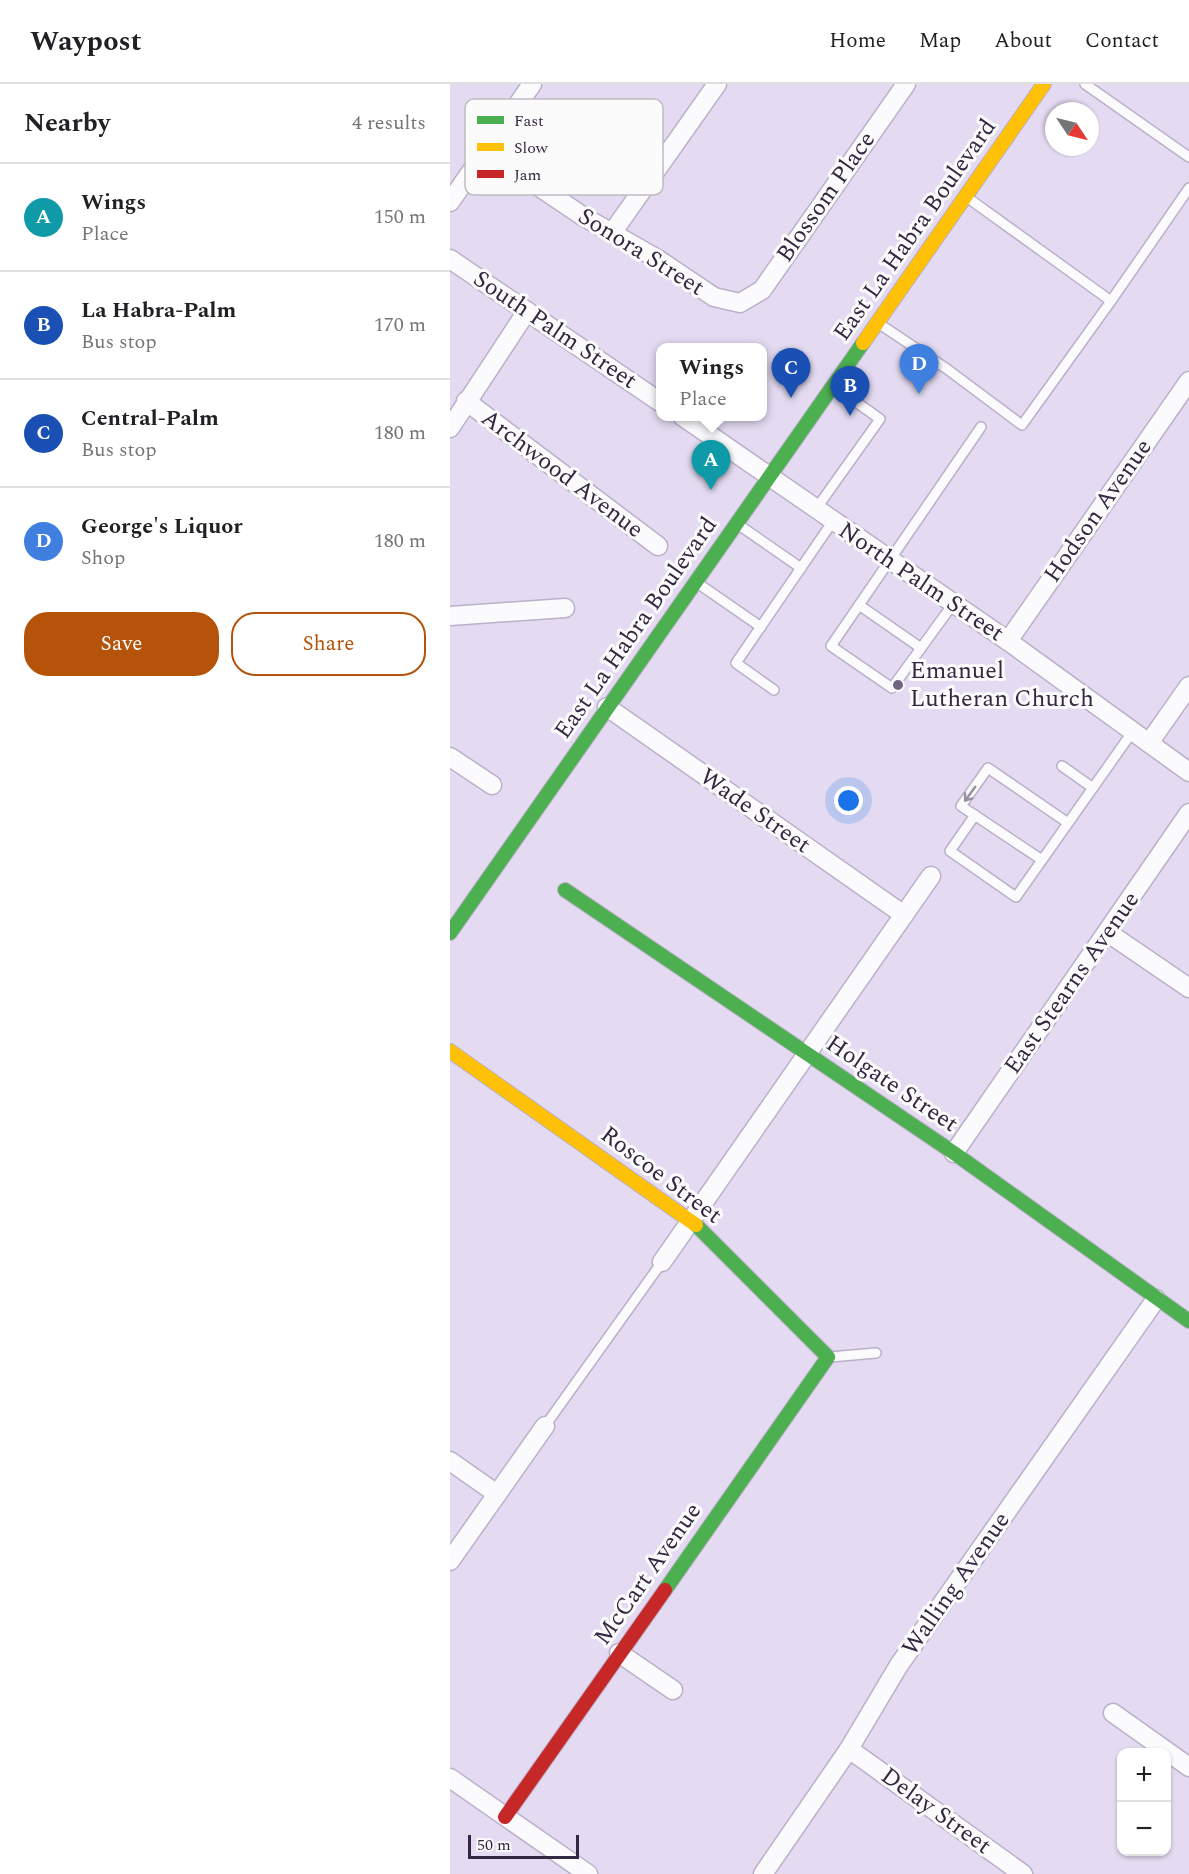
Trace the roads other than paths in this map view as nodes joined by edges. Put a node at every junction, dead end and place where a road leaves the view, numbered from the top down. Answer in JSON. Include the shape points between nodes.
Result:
{"nodes":[{"id":1,"x":532,"y":84,"type":"edge"},
{"id":2,"x":717,"y":84,"type":"edge"},
{"id":3,"x":906,"y":84,"type":"edge"},
{"id":4,"x":1044,"y":84,"type":"edge"},
{"id":5,"x":1085,"y":84,"type":"edge"},
{"id":6,"x":522,"y":99,"type":"edge"},
{"id":7,"x":1189,"y":157,"type":"edge"},
{"id":8,"x":663,"y":161,"type":"edge"},
{"id":9,"x":465,"y":181,"type":"edge"},
{"id":10,"x":1189,"y":188,"type":"edge"},
{"id":11,"x":551,"y":195,"type":"edge"},
{"id":12,"x":639,"y":195,"type":"edge"},
{"id":13,"x":966,"y":197,"type":"junction"},
{"id":14,"x":450,"y":202,"type":"edge"},
{"id":15,"x":612,"y":233,"type":"junction"},
{"id":16,"x":450,"y":259,"type":"edge"},
{"id":17,"x":1111,"y":301,"type":"junction"},
{"id":18,"x":740,"y":303,"type":"joint"},
{"id":19,"x":527,"y":311,"type":"junction"},
{"id":20,"x":878,"y":323,"type":"junction"},
{"id":21,"x":1189,"y":381,"type":"edge"},
{"id":22,"x":833,"y":386,"type":"junction"},
{"id":23,"x":656,"y":399,"type":"edge"},
{"id":24,"x":466,"y":401,"type":"junction"},
{"id":25,"x":688,"y":421,"type":"edge"},
{"id":26,"x":981,"y":427,"type":"dead end"},
{"id":27,"x":450,"y":428,"type":"edge"},
{"id":28,"x":770,"y":477,"type":"junction"},
{"id":29,"x":816,"y":509,"type":"junction"},
{"id":30,"x":833,"y":521,"type":"junction"},
{"id":31,"x":737,"y":524,"type":"junction"},
{"id":32,"x":658,"y":546,"type":"dead end"},
{"id":33,"x":890,"y":561,"type":"junction"},
{"id":34,"x":801,"y":568,"type":"junction"},
{"id":35,"x":695,"y":582,"type":"junction"},
{"id":36,"x":953,"y":604,"type":"junction"},
{"id":37,"x":859,"y":605,"type":"junction"},
{"id":38,"x":566,"y":608,"type":"dead end"},
{"id":39,"x":450,"y":616,"type":"edge"},
{"id":40,"x":761,"y":627,"type":"junction"},
{"id":41,"x":1008,"y":641,"type":"junction"},
{"id":42,"x":921,"y":648,"type":"junction"},
{"id":43,"x":1189,"y":686,"type":"edge"},
{"id":44,"x":774,"y":690,"type":"dead end"},
{"id":45,"x":607,"y":707,"type":"junction"},
{"id":46,"x":1133,"y":731,"type":"junction"},
{"id":47,"x":1149,"y":743,"type":"junction"},
{"id":48,"x":450,"y":757,"type":"edge"},
{"id":49,"x":1062,"y":766,"type":"dead end"},
{"id":50,"x":1189,"y":772,"type":"edge"},
{"id":51,"x":492,"y":785,"type":"dead end"},
{"id":52,"x":1093,"y":788,"type":"junction"},
{"id":53,"x":1189,"y":813,"type":"edge"},
{"id":54,"x":975,"y":815,"type":"junction"},
{"id":55,"x":1068,"y":823,"type":"junction"},
{"id":56,"x":1042,"y":860,"type":"junction"},
{"id":57,"x":931,"y":876,"type":"dead end"},
{"id":58,"x":565,"y":890,"type":"dead end"},
{"id":59,"x":904,"y":915,"type":"junction"},
{"id":60,"x":1107,"y":932,"type":"junction"},
{"id":61,"x":450,"y":933,"type":"edge"},
{"id":62,"x":1189,"y":988,"type":"edge"},
{"id":63,"x":450,"y":1051,"type":"edge"},
{"id":64,"x":808,"y":1053,"type":"junction"},
{"id":65,"x":954,"y":1153,"type":"junction"},
{"id":66,"x":691,"y":1220,"type":"junction"},
{"id":67,"x":662,"y":1262,"type":"joint"},
{"id":68,"x":1156,"y":1299,"type":"junction"},
{"id":69,"x":1189,"y":1321,"type":"edge"},
{"id":70,"x":876,"y":1353,"type":"dead end"},
{"id":71,"x":828,"y":1357,"type":"junction"},
{"id":72,"x":545,"y":1426,"type":"joint"},
{"id":73,"x":450,"y":1461,"type":"edge"},
{"id":74,"x":497,"y":1494,"type":"junction"},
{"id":75,"x":450,"y":1562,"type":"edge"},
{"id":76,"x":620,"y":1653,"type":"junction"},
{"id":77,"x":673,"y":1690,"type":"dead end"},
{"id":78,"x":1113,"y":1713,"type":"dead end"},
{"id":79,"x":849,"y":1749,"type":"junction"},
{"id":80,"x":1189,"y":1767,"type":"edge"},
{"id":81,"x":450,"y":1779,"type":"edge"},
{"id":82,"x":506,"y":1817,"type":"junction"},
{"id":83,"x":1019,"y":1873,"type":"edge"},
{"id":84,"x":588,"y":1874,"type":"edge"},
{"id":85,"x":763,"y":1874,"type":"edge"}],
"edges":[{"from":1,"to":6,"type":"street"},
{"from":2,"to":8,"type":"street"},
{"from":3,"to":18,"type":"street","name":"Blossom Place","via":[[762,290]]},
{"from":4,"to":13,"type":"street","name":"East La Habra Boulevard"},
{"from":5,"to":7,"type":"lane"},
{"from":9,"to":14,"type":"street"},
{"from":10,"to":17,"type":"lane"},
{"from":11,"to":15,"type":"street","name":"Sonora Street"},
{"from":12,"to":15,"type":"street"},
{"from":13,"to":17,"type":"lane"},
{"from":13,"to":20,"type":"street","name":"East La Habra Boulevard"},
{"from":15,"to":18,"type":"street","name":"Sonora Street","via":[[714,297]]},
{"from":16,"to":19,"type":"street","name":"South Palm Street"},
{"from":17,"to":20,"type":"lane","via":[[1022,425]]},
{"from":19,"to":23,"type":"street","name":"South Palm Street"},
{"from":19,"to":24,"type":"street"},
{"from":20,"to":22,"type":"street","name":"East La Habra Boulevard"},
{"from":21,"to":41,"type":"street","name":"Hodson Avenue"},
{"from":22,"to":28,"type":"street","name":"East La Habra Boulevard"},
{"from":22,"to":29,"type":"lane","via":[[880,419]]},
{"from":24,"to":27,"type":"street"},
{"from":24,"to":32,"type":"street","name":"Archwood Avenue"},
{"from":25,"to":28,"type":"street"},
{"from":26,"to":33,"type":"lane"},
{"from":28,"to":29,"type":"street","name":"North Palm Street"},
{"from":28,"to":31,"type":"street","name":"East La Habra Boulevard"},
{"from":29,"to":30,"type":"street","name":"North Palm Street"},
{"from":30,"to":33,"type":"street","name":"North Palm Street"},
{"from":30,"to":34,"type":"lane"},
{"from":31,"to":34,"type":"lane"},
{"from":31,"to":35,"type":"street","name":"East La Habra Boulevard"},
{"from":33,"to":36,"type":"street","name":"North Palm Street"},
{"from":33,"to":37,"type":"lane"},
{"from":34,"to":40,"type":"lane"},
{"from":35,"to":40,"type":"lane"},
{"from":35,"to":45,"type":"street","name":"East La Habra Boulevard"},
{"from":36,"to":41,"type":"street","name":"North Palm Street"},
{"from":36,"to":42,"type":"lane"},
{"from":37,"to":42,"type":"lane"},
{"from":37,"to":42,"type":"lane","via":[[831,646],[892,688]]},
{"from":38,"to":39,"type":"street"},
{"from":40,"to":44,"type":"lane","via":[[736,663]]},
{"from":41,"to":46,"type":"street","name":"North Palm Street"},
{"from":43,"to":47,"type":"street"},
{"from":45,"to":59,"type":"street","name":"Wade Street"},
{"from":45,"to":61,"type":"street","name":"East La Habra Boulevard"},
{"from":46,"to":47,"type":"street","name":"North Palm Street"},
{"from":46,"to":52,"type":"lane"},
{"from":47,"to":50,"type":"street","name":"North Palm Street"},
{"from":48,"to":51,"type":"street"},
{"from":49,"to":52,"type":"lane"},
{"from":52,"to":55,"type":"lane"},
{"from":53,"to":60,"type":"street","name":"East Stearns Avenue"},
{"from":55,"to":54,"type":"lane","one_way":true,"via":[[988,768],[961,806]]},
{"from":54,"to":56,"type":"lane"},
{"from":54,"to":56,"type":"lane","via":[[950,850],[1016,897]]},
{"from":55,"to":56,"type":"lane"},
{"from":57,"to":59,"type":"street"},
{"from":58,"to":64,"type":"street","name":"Holgate Street"},
{"from":59,"to":64,"type":"street"},
{"from":60,"to":62,"type":"street"},
{"from":60,"to":65,"type":"street","name":"East Stearns Avenue"},
{"from":63,"to":66,"type":"street","name":"Roscoe Street"},
{"from":64,"to":65,"type":"street","name":"Holgate Street"},
{"from":64,"to":66,"type":"street"},
{"from":65,"to":68,"type":"street","name":"Holgate Street"},
{"from":66,"to":67,"type":"street"},
{"from":66,"to":71,"type":"street","name":"Roscoe Street"},
{"from":67,"to":72,"type":"lane"},
{"from":68,"to":69,"type":"street","name":"Holgate Street"},
{"from":68,"to":79,"type":"street","name":"Walling Avenue","via":[[899,1665]]},
{"from":70,"to":71,"type":"lane"},
{"from":71,"to":76,"type":"street","name":"McCart Avenue"},
{"from":72,"to":74,"type":"street"},
{"from":73,"to":74,"type":"street"},
{"from":74,"to":75,"type":"street"},
{"from":76,"to":77,"type":"street"},
{"from":76,"to":82,"type":"street","name":"McCart Avenue"},
{"from":78,"to":80,"type":"street"},
{"from":79,"to":83,"type":"street","name":"Delay Street"},
{"from":79,"to":85,"type":"street","name":"Walling Avenue"},
{"from":81,"to":82,"type":"street"},
{"from":82,"to":84,"type":"street"}]}
